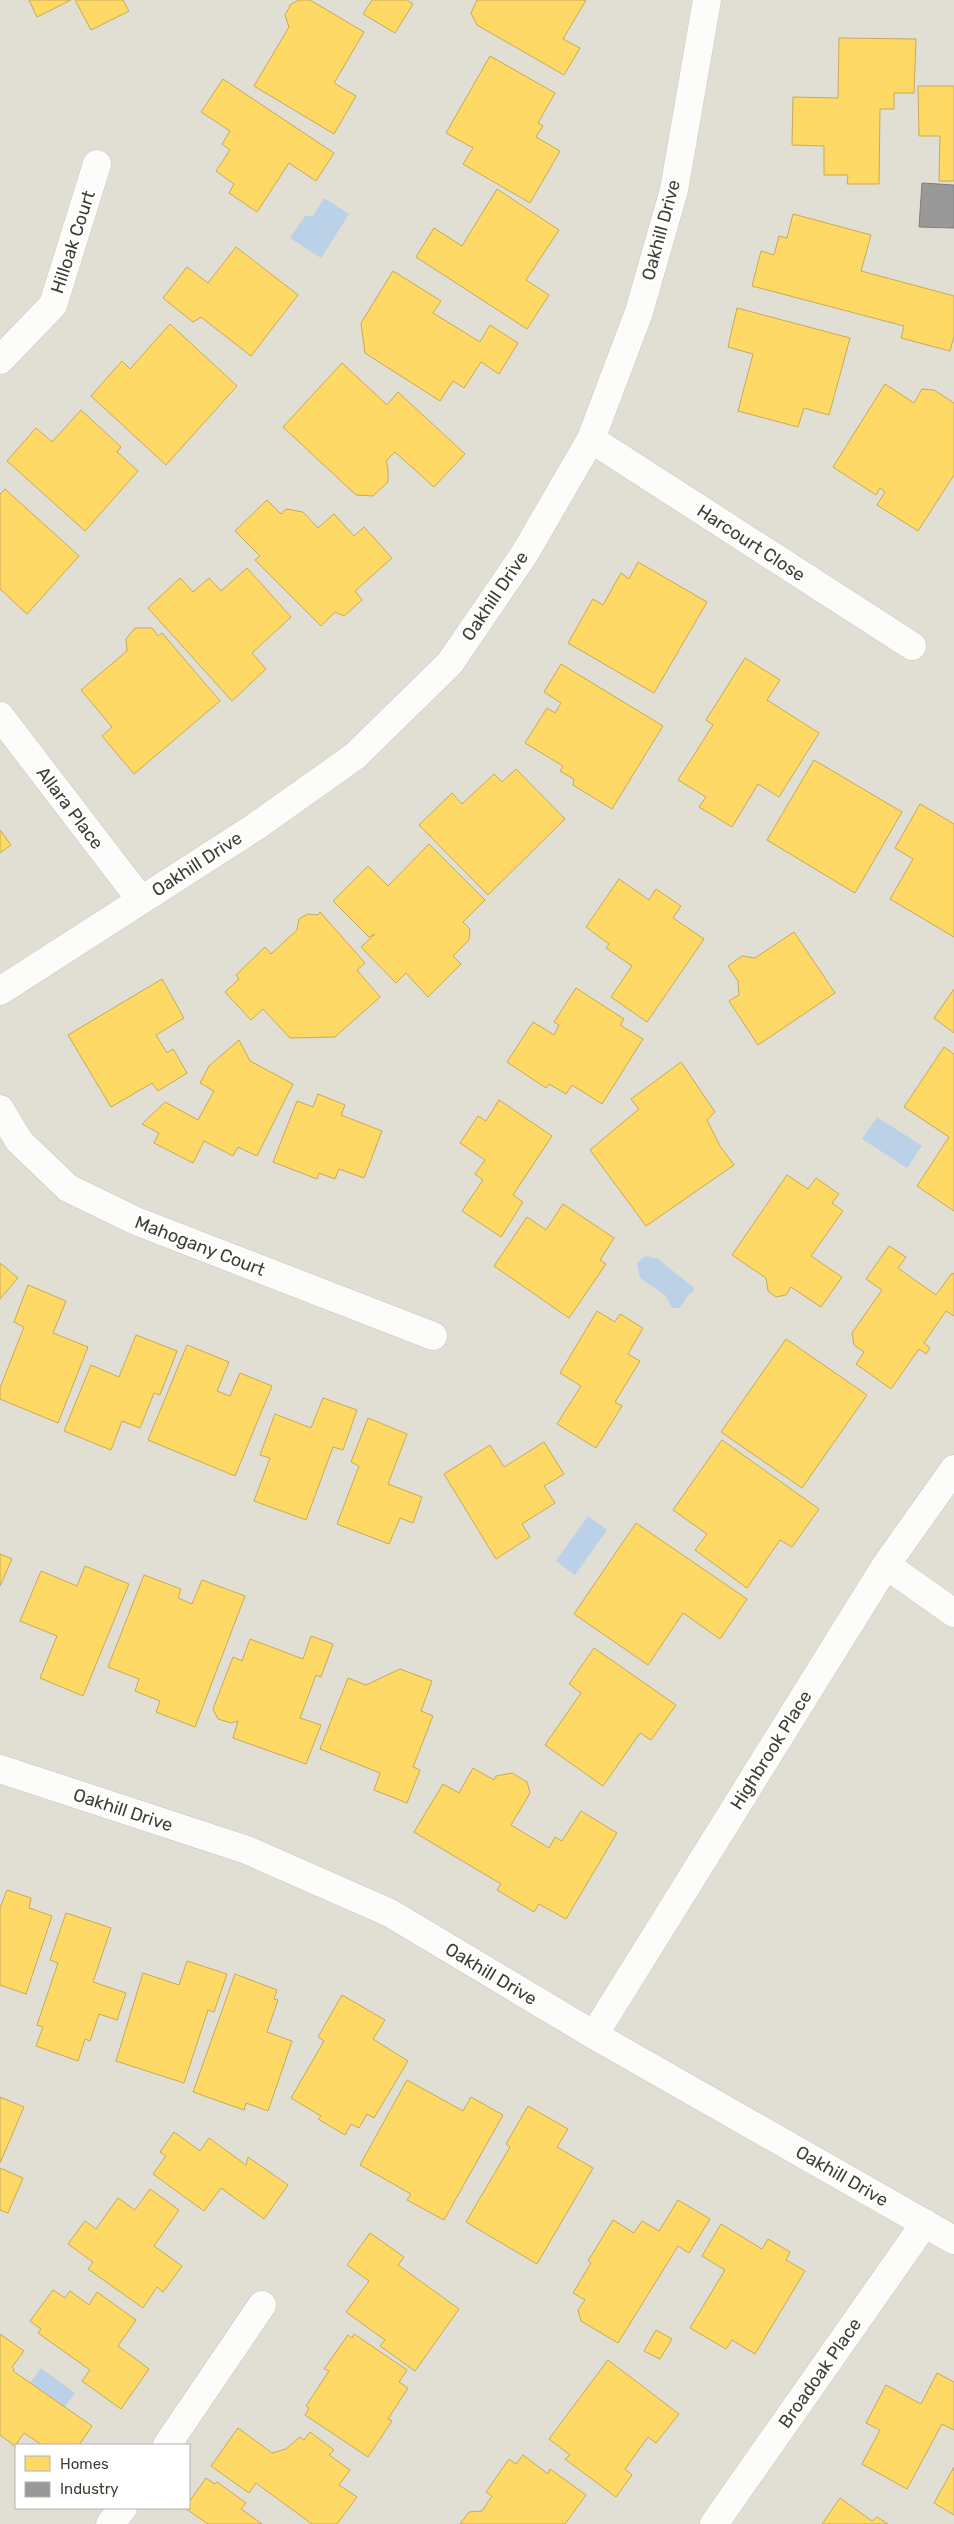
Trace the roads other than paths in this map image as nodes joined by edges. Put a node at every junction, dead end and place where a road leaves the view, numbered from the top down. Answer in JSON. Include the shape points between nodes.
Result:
{"nodes":[{"id":1,"x":708,"y":0,"type":"edge"},
{"id":2,"x":98,"y":164,"type":"dead end"},
{"id":3,"x":0,"y":360,"type":"edge"},
{"id":4,"x":591,"y":439,"type":"junction"},
{"id":5,"x":912,"y":646,"type":"dead end"},
{"id":6,"x":0,"y":716,"type":"edge"},
{"id":7,"x":141,"y":900,"type":"junction"},
{"id":8,"x":0,"y":991,"type":"edge"},
{"id":9,"x":0,"y":1109,"type":"edge"},
{"id":10,"x":433,"y":1336,"type":"dead end"},
{"id":11,"x":954,"y":1469,"type":"edge"},
{"id":12,"x":886,"y":1565,"type":"junction"},
{"id":13,"x":954,"y":1613,"type":"edge"},
{"id":14,"x":0,"y":1770,"type":"edge"},
{"id":15,"x":594,"y":2035,"type":"junction"},
{"id":16,"x":925,"y":2223,"type":"junction"},
{"id":17,"x":954,"y":2240,"type":"edge"},
{"id":18,"x":262,"y":2305,"type":"dead end"},
{"id":19,"x":168,"y":2444,"type":"edge"},
{"id":20,"x":122,"y":2509,"type":"edge"},
{"id":21,"x":110,"y":2524,"type":"edge"},
{"id":22,"x":714,"y":2524,"type":"edge"}],
"edges":[{"from":1,"to":4,"type":"street","name":"Oakhill Drive","via":[[674,190],[639,312]]},
{"from":2,"to":3,"type":"street","name":"Hilloak Court","via":[[53,305]]},
{"from":4,"to":5,"type":"street","name":"Harcourt Close"},
{"from":4,"to":7,"type":"street","name":"Oakhill Drive","via":[[525,553],[450,663],[356,756],[255,827]]},
{"from":6,"to":7,"type":"street","name":"Allara Place"},
{"from":7,"to":8,"type":"street","name":"Oakhill Drive"},
{"from":9,"to":10,"type":"street","name":"Mahogany Court","via":[[19,1140],[68,1188],[136,1221]]},
{"from":11,"to":12,"type":"street","name":"Highbrook Place"},
{"from":12,"to":13,"type":"street"},
{"from":12,"to":15,"type":"street","name":"Highbrook Place"},
{"from":14,"to":15,"type":"street","name":"Oakhill Drive","via":[[247,1850],[390,1913]]},
{"from":15,"to":16,"type":"street","name":"Oakhill Drive"},
{"from":16,"to":17,"type":"street","name":"Oakhill Drive"},
{"from":16,"to":22,"type":"street","name":"Broadoak Place"},
{"from":18,"to":19,"type":"street"},
{"from":20,"to":21,"type":"street"}]}
